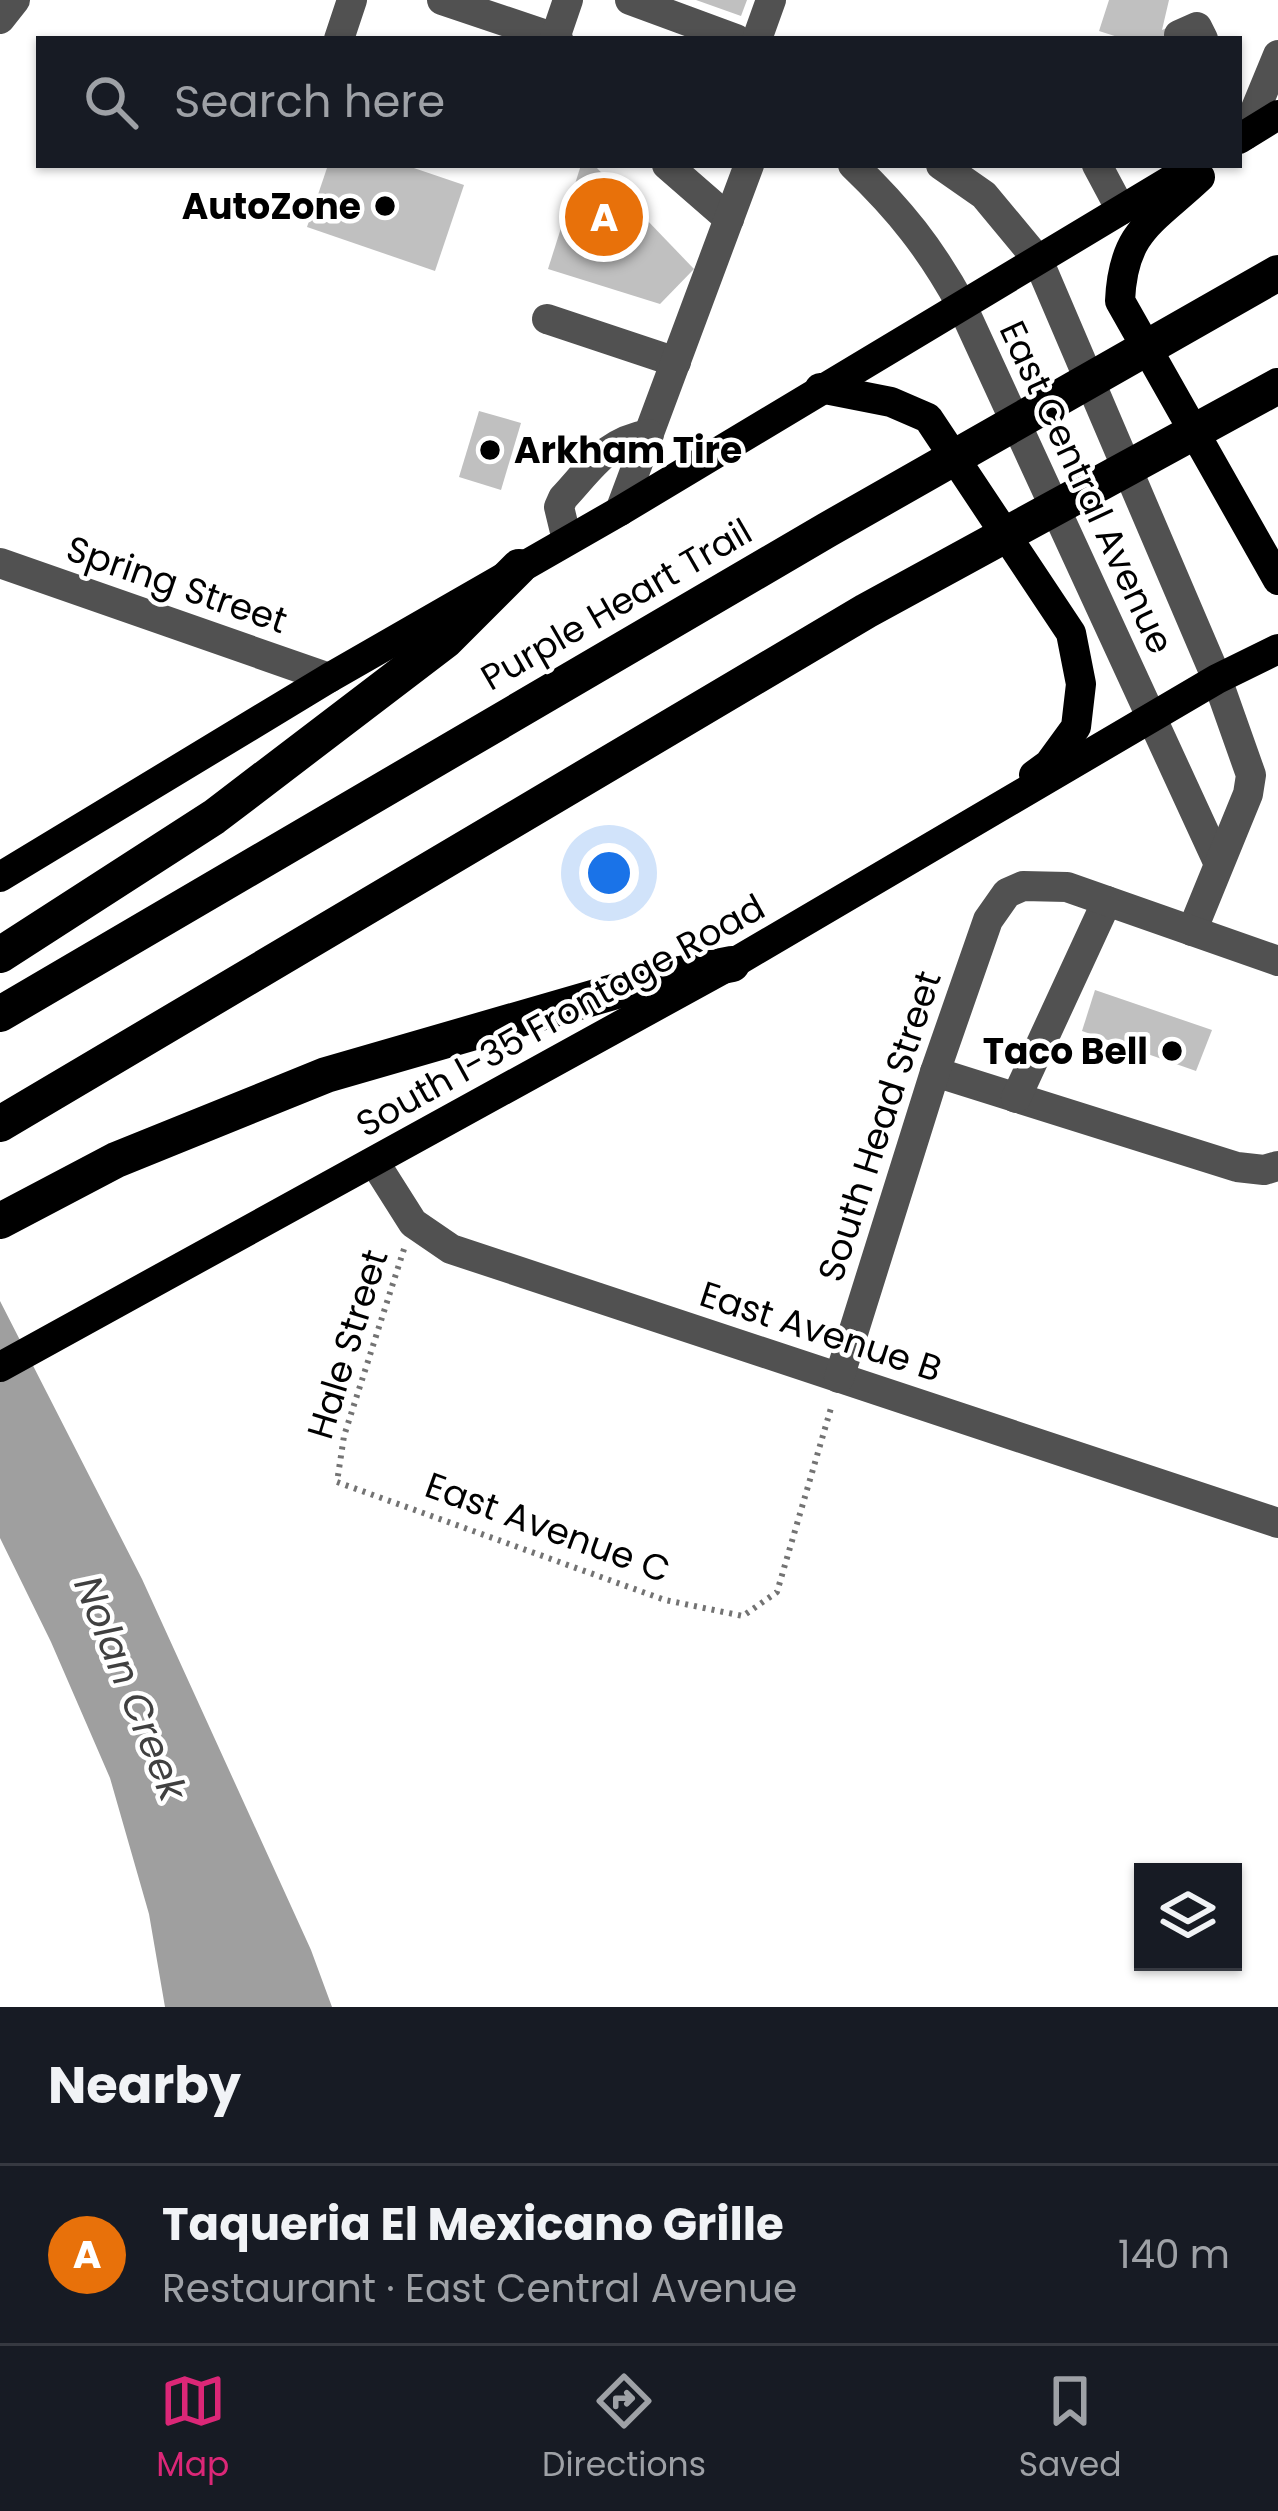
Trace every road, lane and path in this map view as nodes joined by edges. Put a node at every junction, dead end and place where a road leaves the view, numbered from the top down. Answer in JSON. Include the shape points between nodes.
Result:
{"nodes":[{"id":1,"x":15,"y":0,"type":"edge"},
{"id":2,"x":352,"y":0,"type":"edge"},
{"id":3,"x":442,"y":0,"type":"edge"},
{"id":4,"x":568,"y":0,"type":"edge"},
{"id":5,"x":630,"y":0,"type":"edge"},
{"id":6,"x":771,"y":0,"type":"edge"},
{"id":7,"x":0,"y":19,"type":"edge"},
{"id":8,"x":340,"y":36,"type":"edge"},
{"id":9,"x":547,"y":36,"type":"edge"},
{"id":10,"x":557,"y":36,"type":"edge"},
{"id":11,"x":728,"y":36,"type":"edge"},
{"id":12,"x":758,"y":36,"type":"edge"},
{"id":13,"x":1278,"y":55,"type":"edge"},
{"id":14,"x":1259,"y":102,"type":"edge"},
{"id":15,"x":1242,"y":136,"type":"edge"},
{"id":16,"x":670,"y":168,"type":"edge"},
{"id":17,"x":748,"y":168,"type":"edge"},
{"id":18,"x":857,"y":168,"type":"edge"},
{"id":19,"x":949,"y":168,"type":"edge"},
{"id":20,"x":1099,"y":168,"type":"edge"},
{"id":21,"x":1191,"y":168,"type":"edge"},
{"id":22,"x":1210,"y":168,"type":"edge"},
{"id":23,"x":1121,"y":210,"type":"junction"},
{"id":24,"x":729,"y":219,"type":"junction"},
{"id":25,"x":1038,"y":260,"type":"junction"},
{"id":26,"x":1278,"y":273,"type":"edge"},
{"id":27,"x":962,"y":306,"type":"junction"},
{"id":28,"x":547,"y":319,"type":"dead end"},
{"id":29,"x":676,"y":362,"type":"junction"},
{"id":30,"x":1278,"y":386,"type":"edge"},
{"id":31,"x":820,"y":388,"type":"junction"},
{"id":32,"x":649,"y":434,"type":"junction"},
{"id":33,"x":620,"y":511,"type":"junction"},
{"id":34,"x":567,"y":540,"type":"junction"},
{"id":35,"x":0,"y":563,"type":"edge"},
{"id":36,"x":519,"y":567,"type":"junction"},
{"id":37,"x":1278,"y":580,"type":"edge"},
{"id":38,"x":1278,"y":649,"type":"edge"},
{"id":39,"x":328,"y":677,"type":"junction"},
{"id":40,"x":1217,"y":679,"type":"junction"},
{"id":41,"x":1150,"y":717,"type":"junction"},
{"id":42,"x":1263,"y":797,"type":"edge"},
{"id":43,"x":953,"y":837,"type":"junction"},
{"id":44,"x":1218,"y":862,"type":"junction"},
{"id":45,"x":0,"y":877,"type":"edge"},
{"id":46,"x":1107,"y":901,"type":"junction"},
{"id":47,"x":1192,"y":931,"type":"junction"},
{"id":48,"x":0,"y":955,"type":"edge"},
{"id":49,"x":1278,"y":961,"type":"edge"},
{"id":50,"x":732,"y":964,"type":"junction"},
{"id":51,"x":0,"y":1014,"type":"edge"},
{"id":52,"x":935,"y":1072,"type":"junction"},
{"id":53,"x":1016,"y":1098,"type":"junction"},
{"id":54,"x":0,"y":1124,"type":"edge"},
{"id":55,"x":375,"y":1162,"type":"junction"},
{"id":56,"x":1278,"y":1166,"type":"edge"},
{"id":57,"x":0,"y":1221,"type":"edge"},
{"id":58,"x":413,"y":1223,"type":"junction"},
{"id":59,"x":0,"y":1367,"type":"edge"},
{"id":60,"x":839,"y":1378,"type":"junction"},
{"id":61,"x":337,"y":1482,"type":"joint"},
{"id":62,"x":1278,"y":1523,"type":"edge"}],
"edges":[{"from":1,"to":7,"type":"street"},
{"from":2,"to":8,"type":"street"},
{"from":3,"to":9,"type":"street"},
{"from":4,"to":10,"type":"street"},
{"from":5,"to":11,"type":"street"},
{"from":6,"to":12,"type":"street"},
{"from":13,"to":14,"type":"street"},
{"from":14,"to":15,"type":"main road"},
{"from":16,"to":24,"type":"street"},
{"from":17,"to":24,"type":"street"},
{"from":18,"to":27,"type":"street","name":"East Central Avenue","via":[[934,253]]},
{"from":19,"to":25,"type":"street","name":"East Central Avenue","via":[[984,195]]},
{"from":20,"to":23,"type":"street"},
{"from":21,"to":23,"type":"main road"},
{"from":22,"to":37,"type":"main road","via":[[1134,237],[1120,301]]},
{"from":23,"to":25,"type":"main road"},
{"from":24,"to":29,"type":"street"},
{"from":25,"to":27,"type":"main road"},
{"from":25,"to":40,"type":"street","name":"East Central Avenue"},
{"from":26,"to":51,"type":"highway","name":"Purple Heart Trail"},
{"from":27,"to":31,"type":"main road"},
{"from":27,"to":41,"type":"street","name":"East Central Avenue"},
{"from":28,"to":29,"type":"street"},
{"from":29,"to":32,"type":"street"},
{"from":30,"to":54,"type":"highway","via":[[866,611]]},
{"from":31,"to":33,"type":"main road"},
{"from":31,"to":43,"type":"main road","via":[[928,418],[1071,633],[1082,684],[1076,727],[1049,764]]},
{"from":32,"to":33,"type":"street"},
{"from":32,"to":34,"type":"street","via":[[610,446],[563,498]]},
{"from":33,"to":34,"type":"main road"},
{"from":34,"to":36,"type":"main road"},
{"from":35,"to":39,"type":"street","name":"Spring Street"},
{"from":36,"to":39,"type":"main road"},
{"from":36,"to":48,"type":"highway","via":[[446,641],[247,793]]},
{"from":38,"to":40,"type":"main road","name":"South I-35 Frontage Road"},
{"from":39,"to":45,"type":"main road"},
{"from":40,"to":41,"type":"main road","name":"South I-35 Frontage Road"},
{"from":40,"to":42,"type":"street","name":"East Central Avenue"},
{"from":41,"to":43,"type":"main road","name":"South I-35 Frontage Road"},
{"from":41,"to":44,"type":"street","name":"East Central Avenue"},
{"from":42,"to":44,"type":"street","name":"East Central Avenue"},
{"from":43,"to":50,"type":"main road","name":"South I-35 Frontage Road"},
{"from":44,"to":47,"type":"street","name":"East Central Avenue"},
{"from":46,"to":47,"type":"street"},
{"from":46,"to":52,"type":"street","name":"South Head Street","via":[[1044,885],[1007,893],[988,920]]},
{"from":46,"to":53,"type":"street"},
{"from":47,"to":49,"type":"street"},
{"from":50,"to":55,"type":"main road","name":"South I-35 Frontage Road"},
{"from":50,"to":57,"type":"highway","via":[[326,1076],[116,1160]]},
{"from":52,"to":53,"type":"street"},
{"from":52,"to":60,"type":"street","name":"South Head Street"},
{"from":53,"to":56,"type":"street","via":[[1237,1167]]},
{"from":55,"to":58,"type":"street","name":"East Avenue B"},
{"from":55,"to":59,"type":"main road","name":"South I-35 Frontage Road"},
{"from":58,"to":60,"type":"street","name":"East Avenue B","via":[[451,1249]]},
{"from":58,"to":61,"type":"path","name":"Hale Street","via":[[344,1436]]},
{"from":60,"to":61,"type":"path","name":"East Avenue C","via":[[777,1592],[743,1616],[665,1600]]},
{"from":60,"to":62,"type":"street","name":"East Avenue B"}]}
